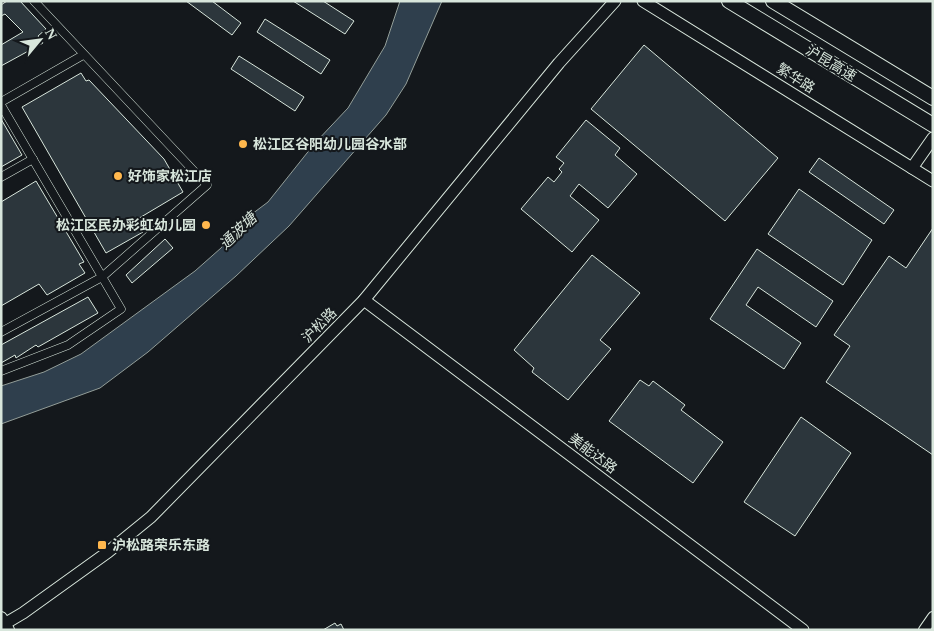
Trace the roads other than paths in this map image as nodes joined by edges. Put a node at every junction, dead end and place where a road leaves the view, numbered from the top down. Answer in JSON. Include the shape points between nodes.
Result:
{"nodes":[{"id":1,"x":34,"y":1,"type":"edge"},
{"id":2,"x":615,"y":1,"type":"edge"},
{"id":3,"x":642,"y":1,"type":"edge"},
{"id":4,"x":730,"y":1,"type":"edge"},
{"id":5,"x":773,"y":1,"type":"edge"},
{"id":6,"x":83,"y":55,"type":"junction"},
{"id":7,"x":933,"y":98,"type":"edge"},
{"id":8,"x":1,"y":104,"type":"edge"},
{"id":9,"x":933,"y":125,"type":"edge"},
{"id":10,"x":933,"y":138,"type":"edge"},
{"id":11,"x":33,"y":159,"type":"junction"},
{"id":12,"x":912,"y":168,"type":"junction"},
{"id":13,"x":1,"y":177,"type":"edge"},
{"id":14,"x":933,"y":181,"type":"edge"},
{"id":15,"x":102,"y":277,"type":"junction"},
{"id":16,"x":364,"y":300,"type":"junction"},
{"id":17,"x":1,"y":332,"type":"edge"},
{"id":18,"x":1,"y":371,"type":"edge"},
{"id":19,"x":933,"y":617,"type":"edge"},
{"id":20,"x":4,"y":624,"type":"edge"},
{"id":21,"x":803,"y":630,"type":"edge"},
{"id":22,"x":924,"y":630,"type":"edge"}],
"edges":[{"from":1,"to":6,"type":"street"},
{"from":2,"to":16,"type":"main road","name":"沪松路","via":[[553,70]]},
{"from":3,"to":12,"type":"main road","name":"繁华路"},
{"from":4,"to":9,"type":"highway","name":"沪昆高速"},
{"from":5,"to":7,"type":"highway","name":"沪昆高速"},
{"from":6,"to":8,"type":"street"},
{"from":6,"to":15,"type":"street","via":[[207,185]]},
{"from":8,"to":11,"type":"street"},
{"from":10,"to":12,"type":"main road"},
{"from":11,"to":13,"type":"street"},
{"from":11,"to":15,"type":"street"},
{"from":12,"to":14,"type":"main road","name":"繁华路"},
{"from":15,"to":17,"type":"street"},
{"from":15,"to":18,"type":"street","via":[[121,310],[68,345]]},
{"from":16,"to":20,"type":"main road","name":"沪松路","via":[[151,517],[108,552]]},
{"from":16,"to":21,"type":"main road","name":"美能达路"},
{"from":19,"to":22,"type":"street"}]}
